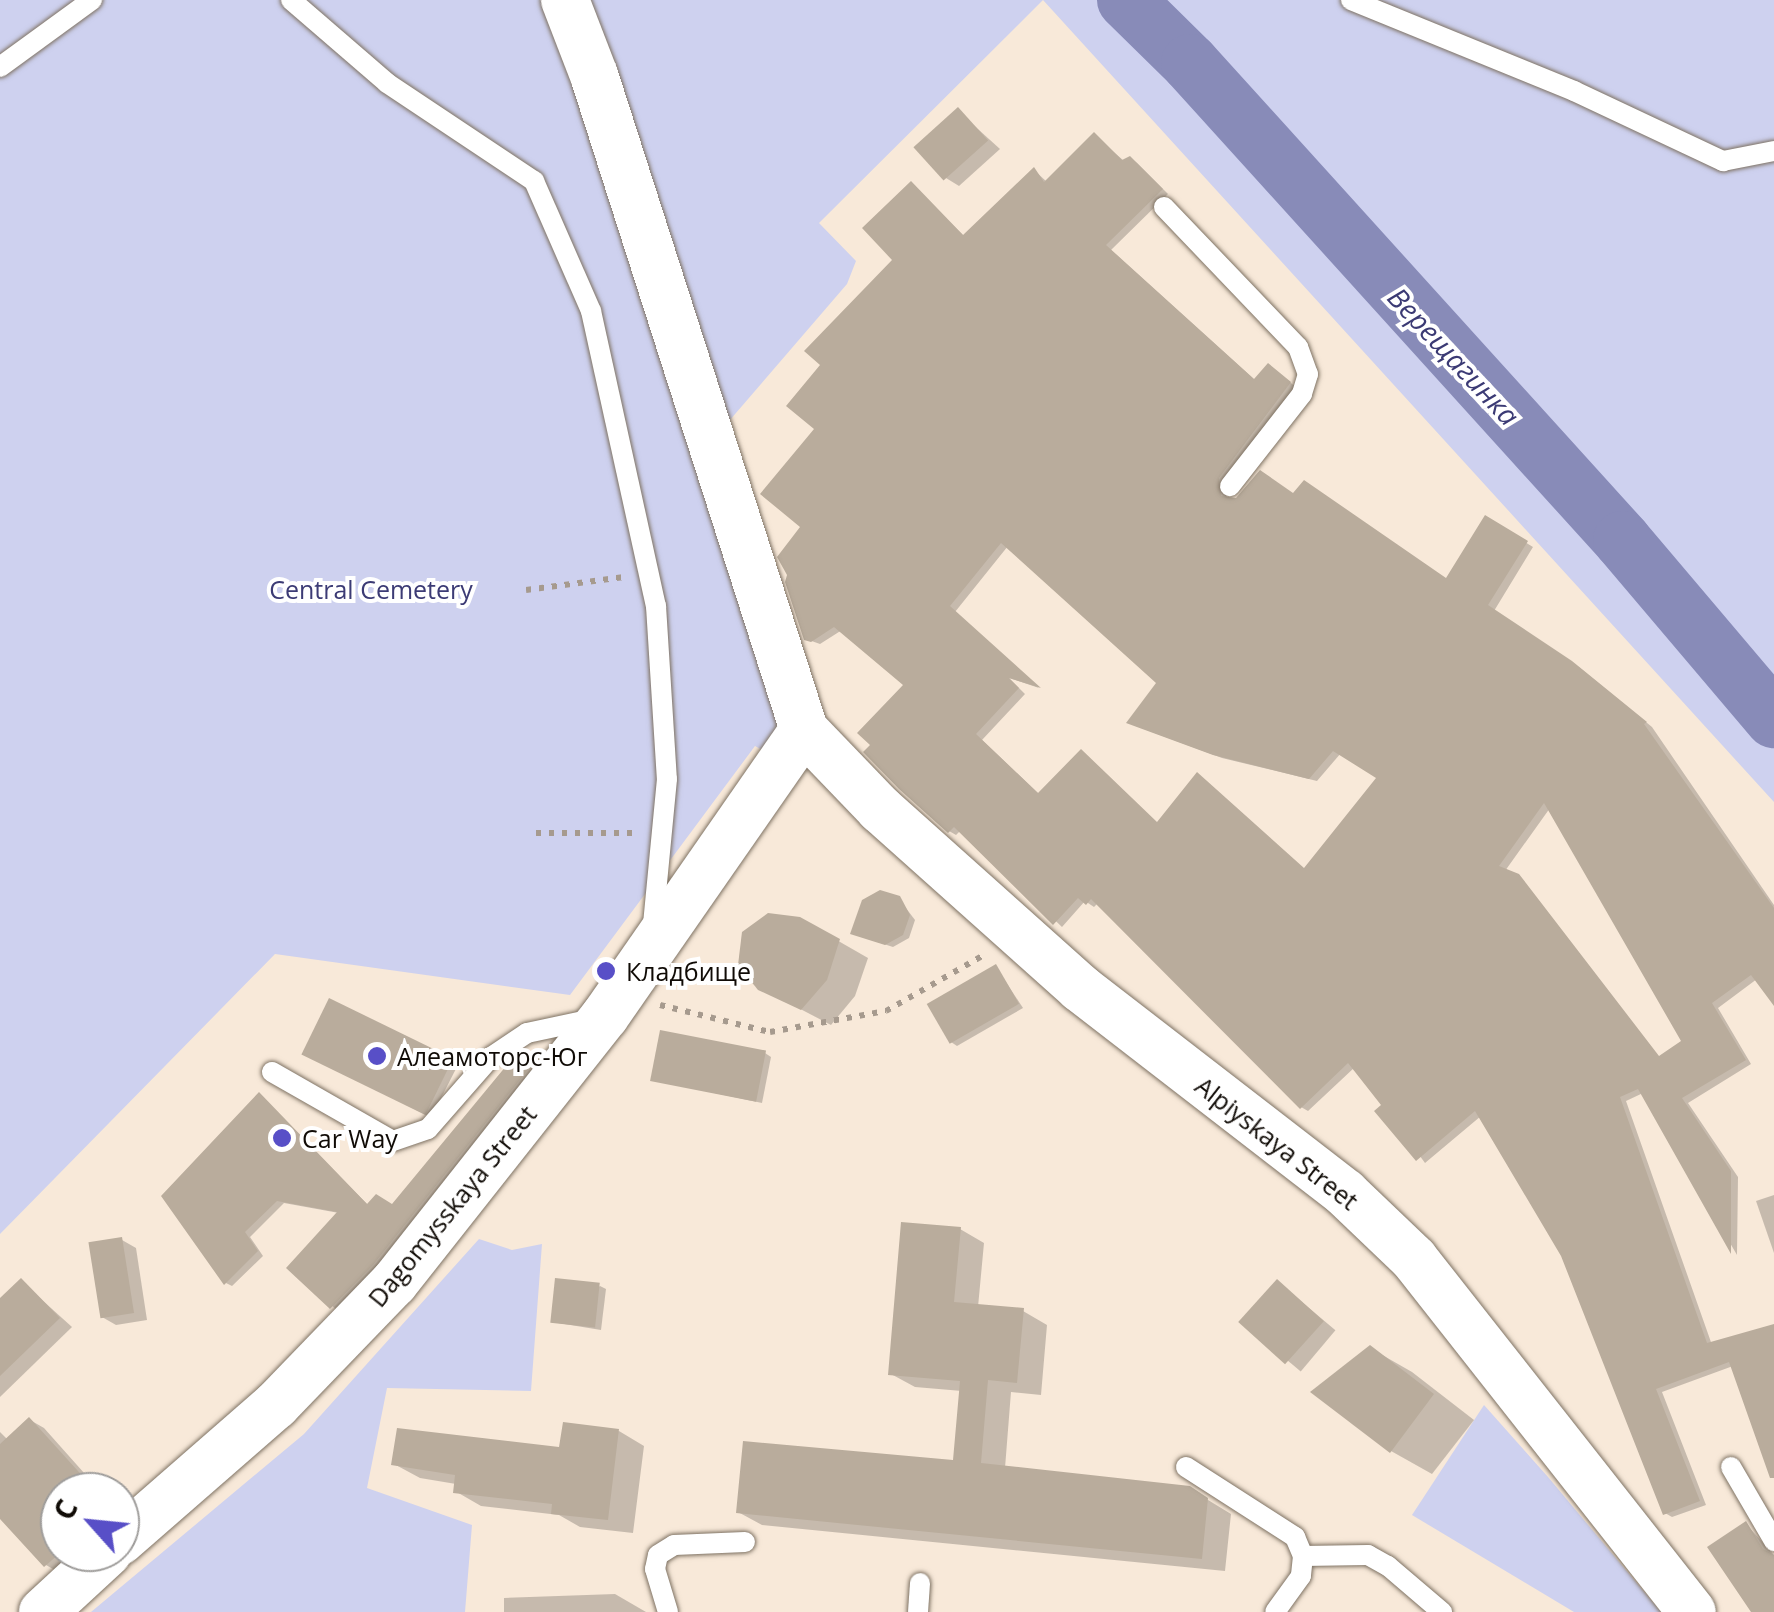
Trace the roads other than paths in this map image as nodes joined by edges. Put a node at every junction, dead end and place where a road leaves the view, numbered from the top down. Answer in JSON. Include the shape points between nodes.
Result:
{"nodes":[{"id":1,"x":92,"y":0,"type":"edge"},
{"id":2,"x":291,"y":0,"type":"edge"},
{"id":3,"x":565,"y":0,"type":"edge"},
{"id":4,"x":1351,"y":0,"type":"edge"},
{"id":5,"x":0,"y":68,"type":"edge"},
{"id":6,"x":1774,"y":151,"type":"edge"},
{"id":7,"x":1164,"y":207,"type":"dead end"},
{"id":8,"x":1230,"y":486,"type":"dead end"},
{"id":9,"x":804,"y":730,"type":"junction"},
{"id":10,"x":652,"y":946,"type":"junction"},
{"id":11,"x":614,"y":1003,"type":"junction"},
{"id":12,"x":272,"y":1072,"type":"dead end"},
{"id":13,"x":1186,"y":1467,"type":"dead end"},
{"id":14,"x":1731,"y":1467,"type":"dead end"},
{"id":15,"x":140,"y":1524,"type":"edge"},
{"id":16,"x":1774,"y":1541,"type":"edge"},
{"id":17,"x":746,"y":1542,"type":"dead end"},
{"id":18,"x":1303,"y":1556,"type":"junction"},
{"id":19,"x":86,"y":1572,"type":"edge"},
{"id":20,"x":920,"y":1582,"type":"dead end"},
{"id":21,"x":43,"y":1612,"type":"edge"},
{"id":22,"x":668,"y":1612,"type":"edge"},
{"id":23,"x":918,"y":1612,"type":"edge"},
{"id":24,"x":1275,"y":1612,"type":"edge"},
{"id":25,"x":1442,"y":1612,"type":"edge"},
{"id":26,"x":1692,"y":1612,"type":"edge"}],
"edges":[{"from":1,"to":5,"type":"lane"},
{"from":2,"to":10,"type":"lane","via":[[387,83],[534,181],[590,311],[656,606],[667,778]]},
{"from":3,"to":9,"type":"street"},
{"from":4,"to":6,"type":"lane","via":[[1574,91],[1723,162]]},
{"from":7,"to":8,"type":"lane","via":[[1298,347],[1308,374],[1302,394]]},
{"from":9,"to":10,"type":"street","name":"Dagomysskaya Street"},
{"from":9,"to":26,"type":"street","name":"Alpiyskaya Street","via":[[880,809],[1080,988],[1345,1193],[1414,1259]]},
{"from":10,"to":11,"type":"street","name":"Dagomysskaya Street"},
{"from":11,"to":12,"type":"lane","via":[[527,1033],[491,1057],[428,1129],[394,1141]]},
{"from":11,"to":15,"type":"street","name":"Dagomysskaya Street","via":[[394,1283],[276,1405]]},
{"from":13,"to":18,"type":"lane","via":[[1294,1537]]},
{"from":14,"to":16,"type":"lane"},
{"from":17,"to":22,"type":"lane","via":[[674,1545],[658,1555]]},
{"from":18,"to":24,"type":"lane","via":[[1302,1576]]},
{"from":18,"to":25,"type":"lane","via":[[1368,1554]]},
{"from":19,"to":21,"type":"street"},
{"from":20,"to":23,"type":"lane"}]}
